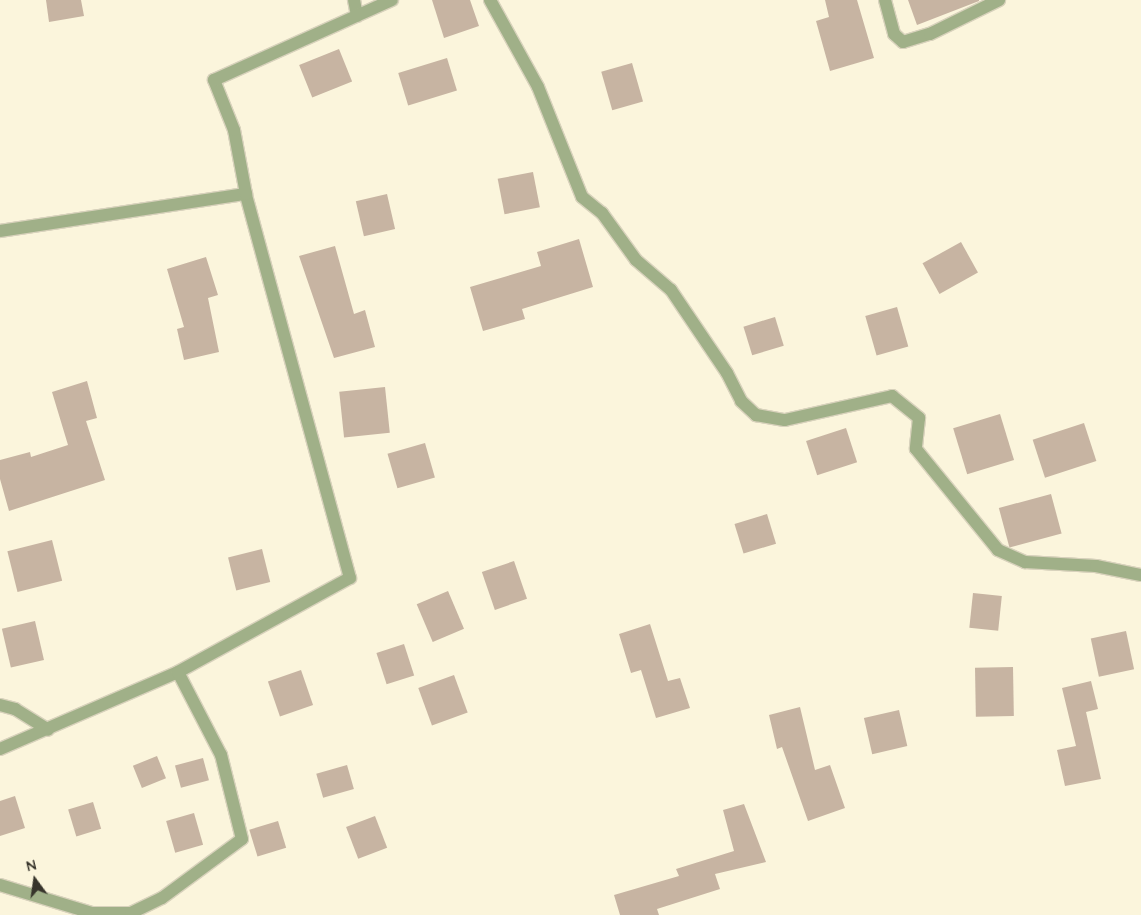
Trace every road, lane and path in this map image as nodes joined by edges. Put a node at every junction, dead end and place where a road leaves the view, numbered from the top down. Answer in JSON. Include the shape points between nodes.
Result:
{"nodes":[{"id":1,"x":354,"y":0,"type":"edge"},
{"id":2,"x":392,"y":0,"type":"edge"},
{"id":3,"x":490,"y":0,"type":"edge"},
{"id":4,"x":885,"y":0,"type":"edge"},
{"id":5,"x":999,"y":0,"type":"edge"},
{"id":6,"x":357,"y":16,"type":"junction"},
{"id":7,"x":246,"y":194,"type":"junction"},
{"id":8,"x":0,"y":231,"type":"edge"},
{"id":9,"x":1141,"y":575,"type":"edge"},
{"id":10,"x":178,"y":672,"type":"junction"},
{"id":11,"x":0,"y":705,"type":"edge"},
{"id":12,"x":48,"y":730,"type":"junction"},
{"id":13,"x":0,"y":749,"type":"edge"},
{"id":14,"x":0,"y":885,"type":"edge"}],
"edges":[{"from":1,"to":6,"type":"street"},
{"from":2,"to":6,"type":"street"},
{"from":3,"to":9,"type":"street","via":[[538,87],[582,197],[602,213],[636,260],[671,290],[728,373],[740,401],[756,416],[785,420],[892,396],[919,418],[916,449],[998,550],[1025,562],[1096,566]]},
{"from":4,"to":5,"type":"street","via":[[894,34],[903,42],[930,34]]},
{"from":6,"to":7,"type":"street","via":[[214,80],[234,130]]},
{"from":7,"to":8,"type":"street"},
{"from":7,"to":10,"type":"street","via":[[350,578]]},
{"from":10,"to":12,"type":"street"},
{"from":10,"to":14,"type":"street","via":[[220,755],[242,839],[162,898],[131,914],[92,914]]},
{"from":11,"to":12,"type":"street","via":[[15,709]]},
{"from":12,"to":13,"type":"street"}]}
